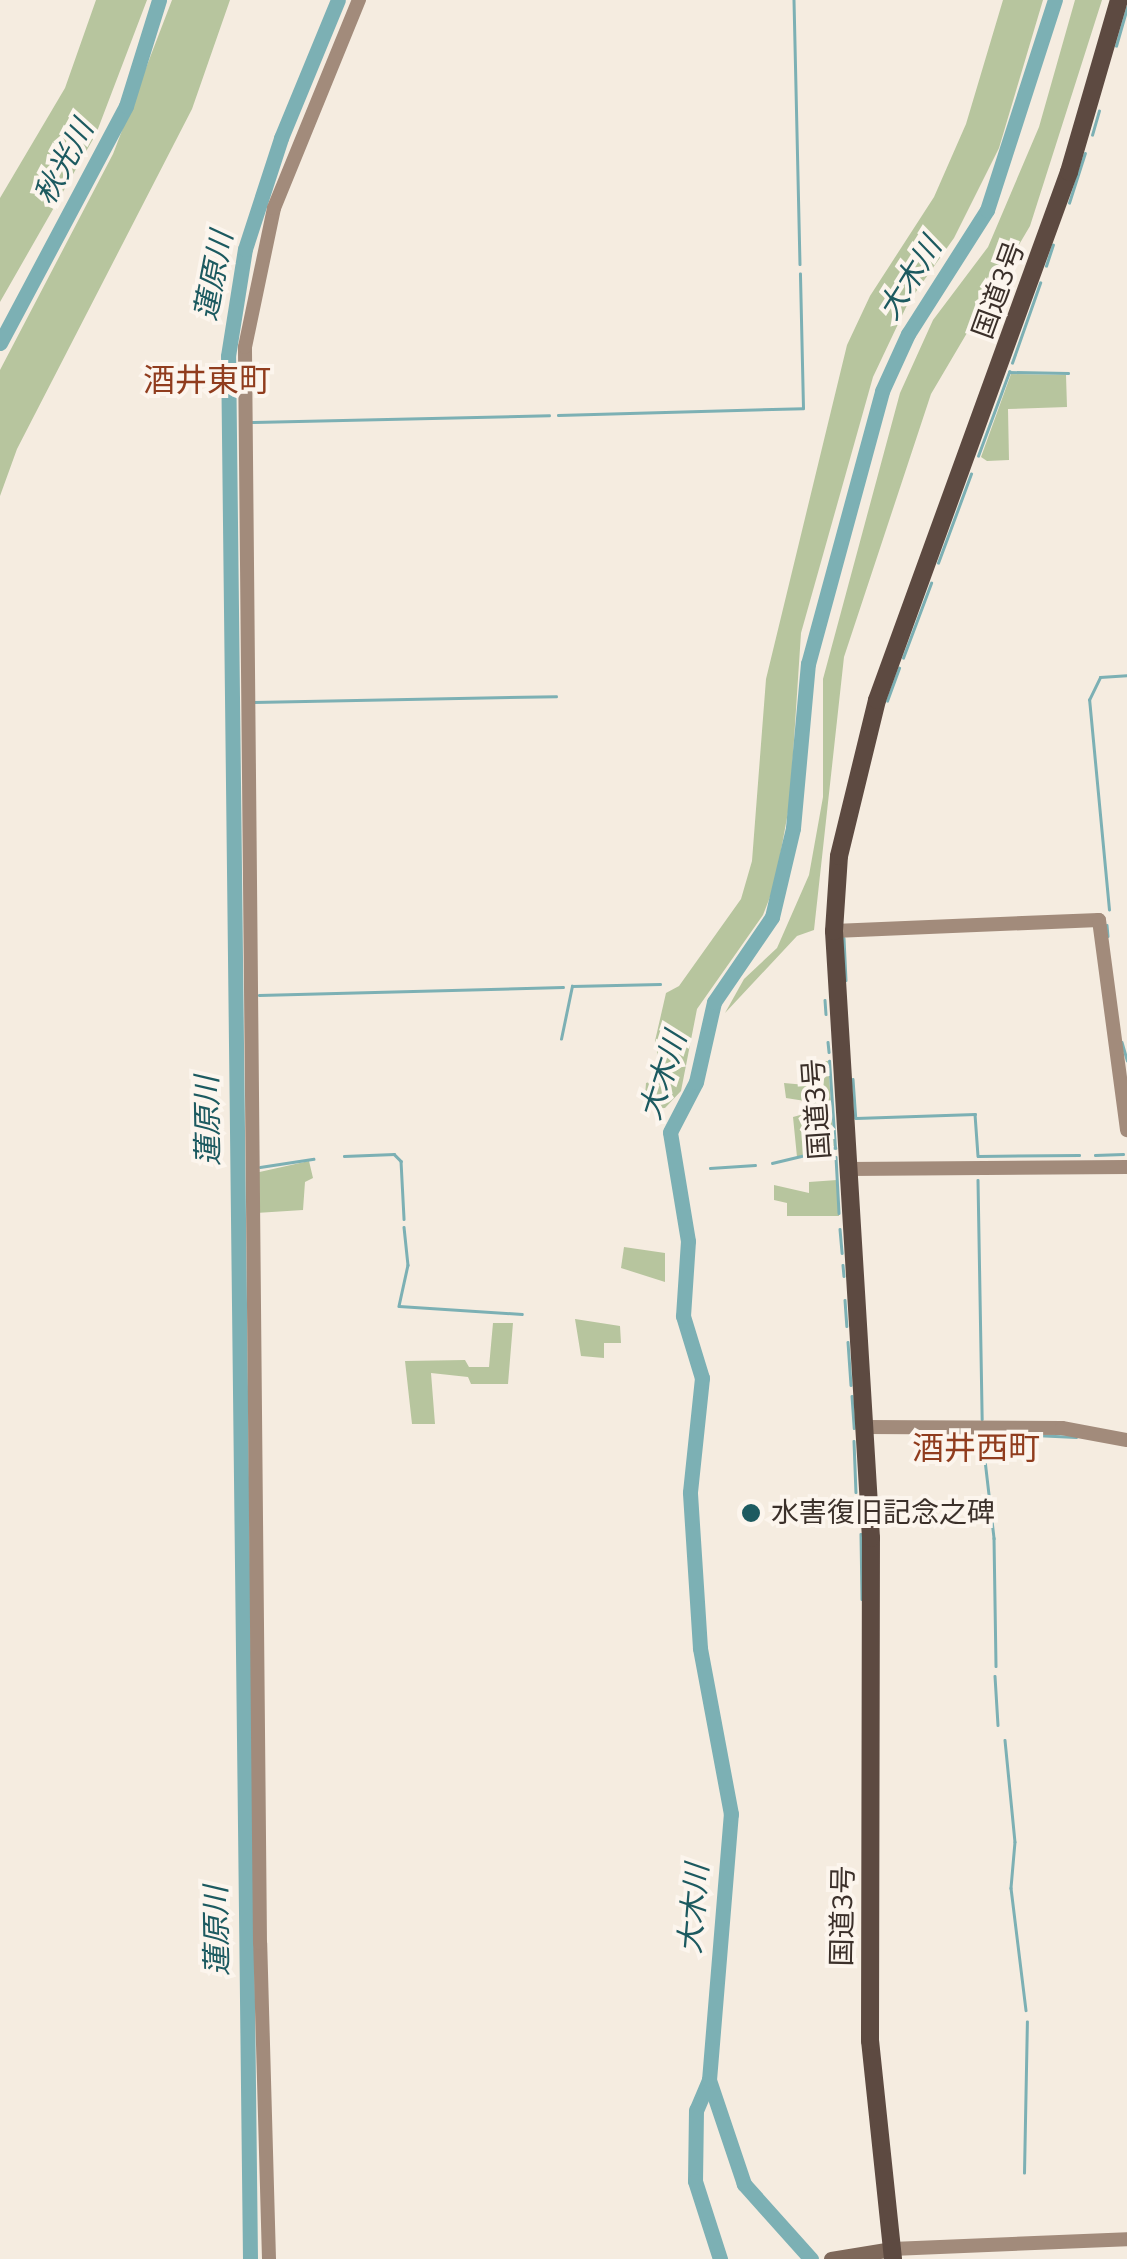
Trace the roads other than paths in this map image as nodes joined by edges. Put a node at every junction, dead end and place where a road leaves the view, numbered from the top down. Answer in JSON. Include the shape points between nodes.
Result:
{"nodes":[{"id":1,"x":359,"y":0,"type":"edge"},
{"id":2,"x":1119,"y":0,"type":"edge"},
{"id":3,"x":834,"y":932,"type":"junction"},
{"id":4,"x":1127,"y":1130,"type":"edge"},
{"id":5,"x":1127,"y":1167,"type":"edge"},
{"id":6,"x":848,"y":1170,"type":"junction"},
{"id":7,"x":865,"y":1427,"type":"junction"},
{"id":8,"x":1127,"y":1440,"type":"edge"},
{"id":9,"x":1127,"y":2239,"type":"edge"},
{"id":10,"x":892,"y":2254,"type":"edge"},
{"id":11,"x":269,"y":2259,"type":"edge"},
{"id":12,"x":831,"y":2259,"type":"edge"}],
"edges":[{"from":1,"to":11,"type":"street","via":[[274,208],[245,347]]},
{"from":2,"to":3,"type":"highway","name":"国道3号","via":[[1070,172],[862,750],[839,856]]},
{"from":3,"to":4,"type":"street","via":[[1099,920]]},
{"from":3,"to":6,"type":"highway","name":"国道3号"},
{"from":5,"to":6,"type":"street"},
{"from":6,"to":7,"type":"highway","name":"国道3号"},
{"from":7,"to":8,"type":"street","via":[[1062,1428]]},
{"from":7,"to":10,"type":"highway","name":"国道3号","via":[[875,1734],[870,2041]]},
{"from":9,"to":10,"type":"street"},
{"from":10,"to":12,"type":"main road"}]}
